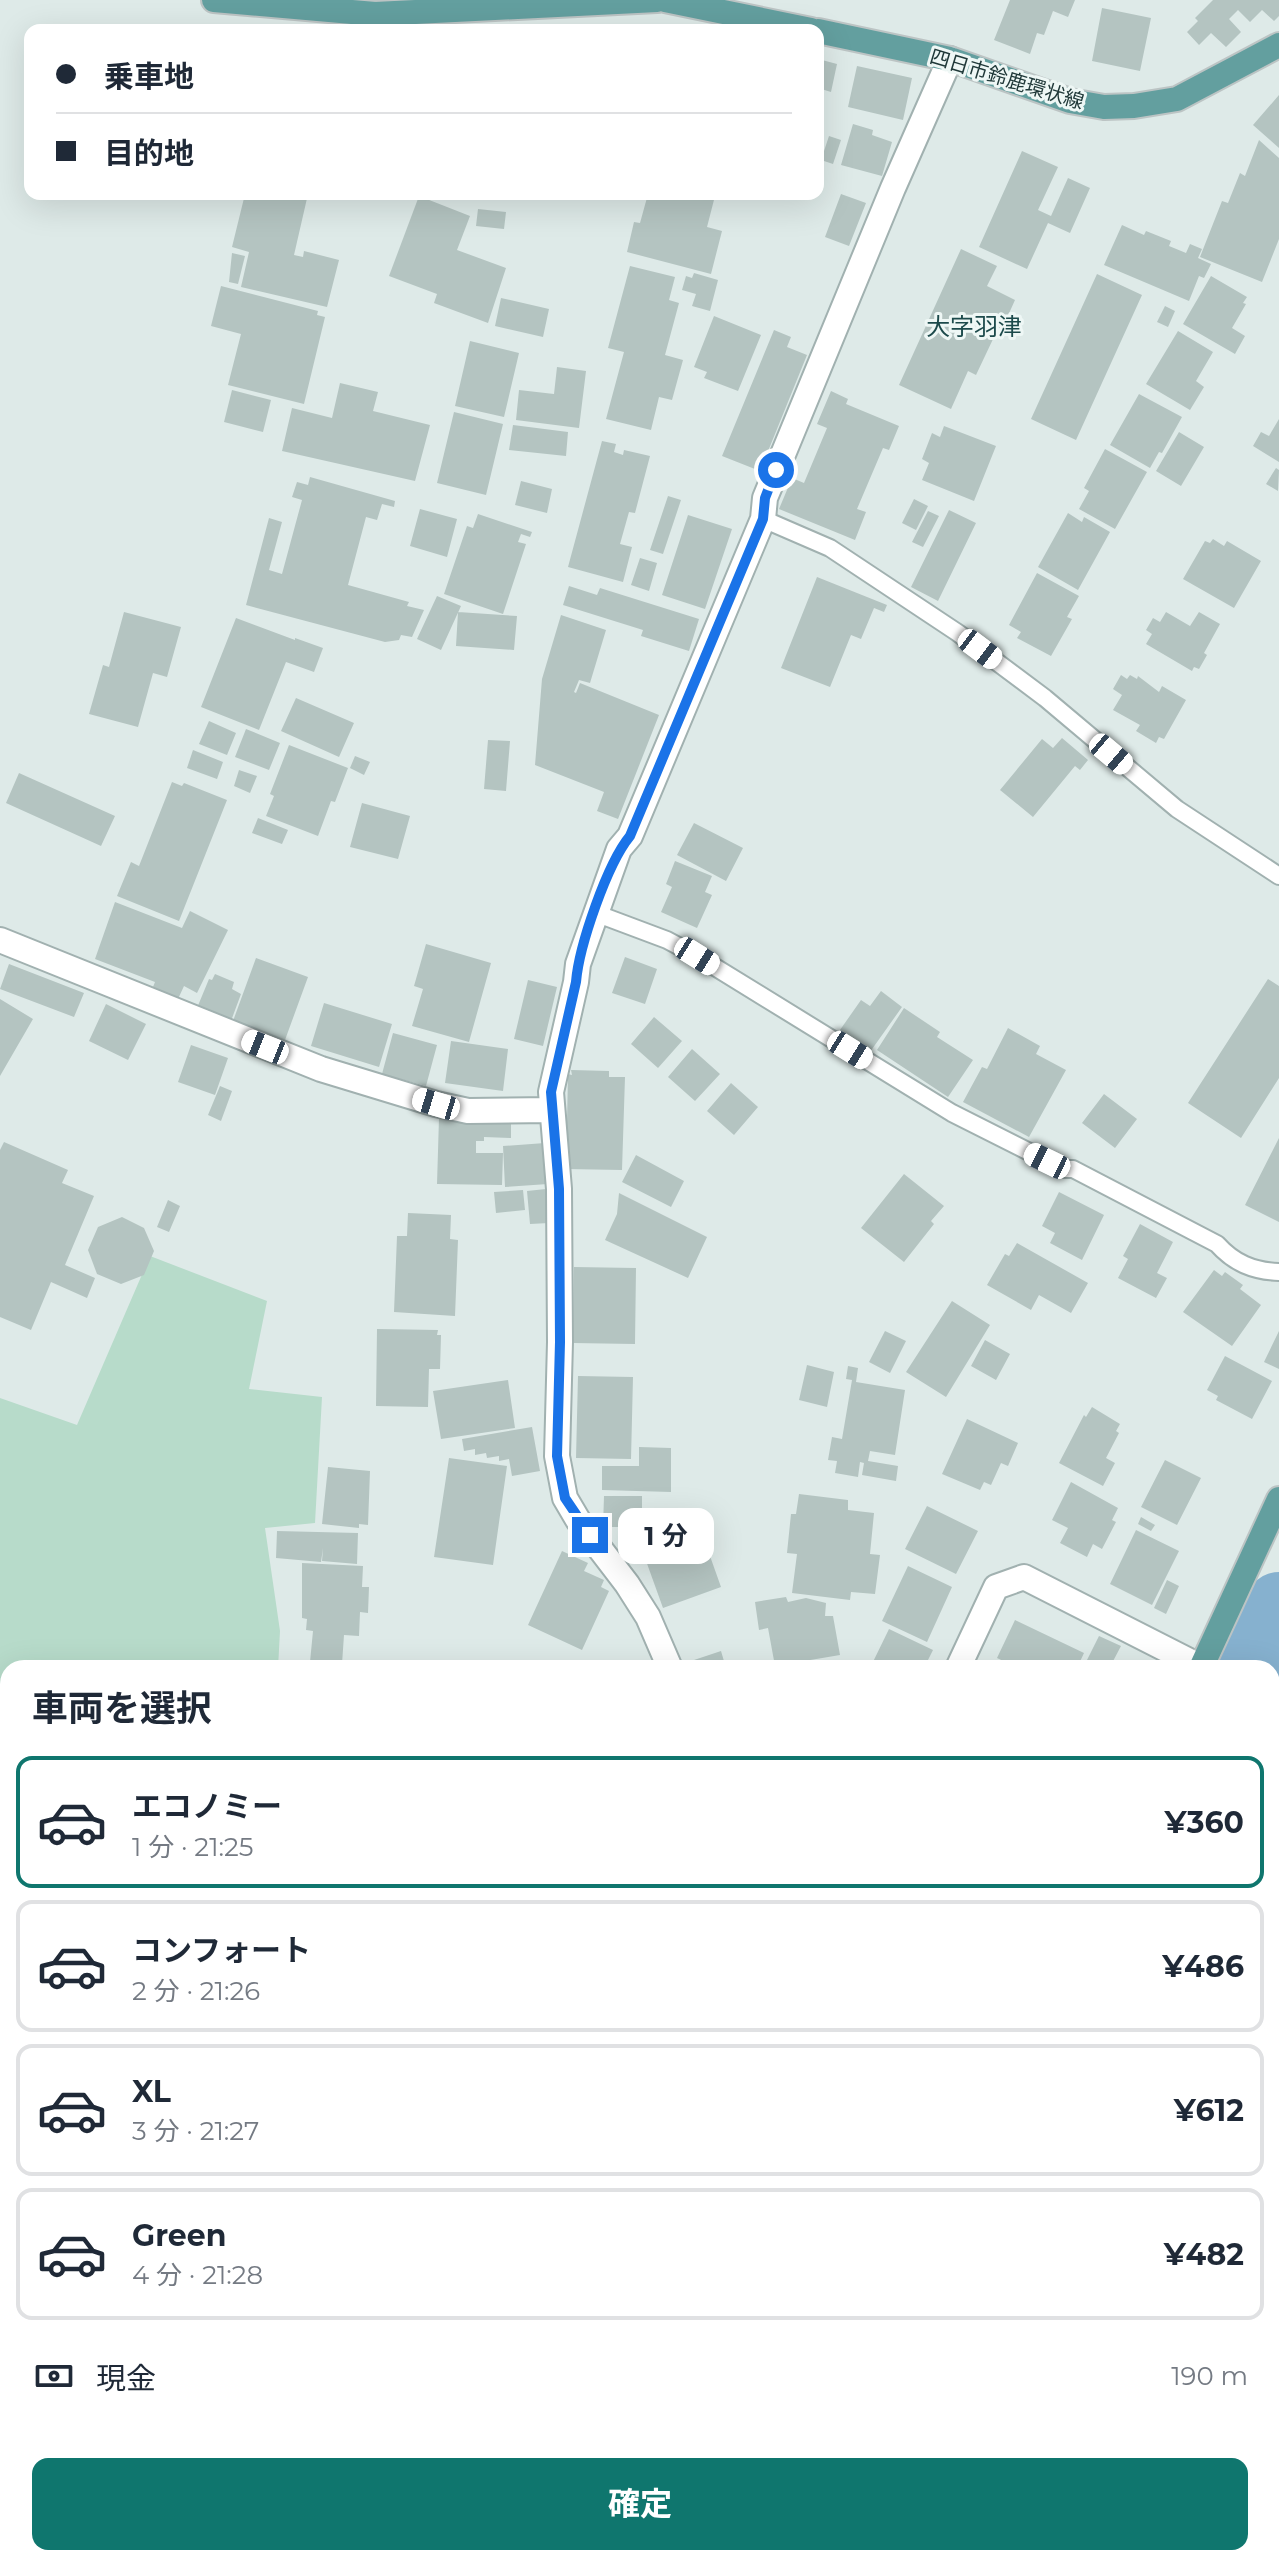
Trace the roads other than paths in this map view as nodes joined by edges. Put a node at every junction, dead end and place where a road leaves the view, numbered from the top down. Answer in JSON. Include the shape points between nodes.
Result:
{"nodes":[{"id":1,"x":214,"y":0,"type":"edge"},
{"id":2,"x":657,"y":0,"type":"edge"},
{"id":3,"x":665,"y":0,"type":"edge"},
{"id":4,"x":782,"y":24,"type":"edge"},
{"id":5,"x":824,"y":32,"type":"edge"},
{"id":6,"x":1279,"y":45,"type":"edge"},
{"id":7,"x":950,"y":59,"type":"junction"},
{"id":8,"x":763,"y":519,"type":"junction"},
{"id":9,"x":1279,"y":876,"type":"edge"},
{"id":10,"x":595,"y":913,"type":"junction"},
{"id":11,"x":0,"y":940,"type":"edge"},
{"id":12,"x":552,"y":1110,"type":"junction"},
{"id":13,"x":1279,"y":1272,"type":"edge"},
{"id":14,"x":1279,"y":1499,"type":"edge"},
{"id":15,"x":667,"y":1660,"type":"edge"},
{"id":16,"x":962,"y":1660,"type":"edge"},
{"id":17,"x":1187,"y":1660,"type":"edge"},
{"id":18,"x":1204,"y":1660,"type":"edge"}],
"edges":[{"from":1,"to":2,"type":"main road","via":[[375,14]]},
{"from":3,"to":4,"type":"main road"},
{"from":5,"to":7,"type":"main road","name":"四日市鈴鹿環状線"},
{"from":6,"to":7,"type":"main road","name":"四日市鈴鹿環状線","via":[[1177,99],[1134,106],[1070,101]]},
{"from":7,"to":8,"type":"street","via":[[765,498]]},
{"from":8,"to":9,"type":"lane","via":[[830,548],[958,633],[1177,809]]},
{"from":8,"to":10,"type":"street"},
{"from":10,"to":12,"type":"street","via":[[578,964],[551,1092]]},
{"from":10,"to":13,"type":"lane","via":[[697,956],[952,1113],[1217,1244],[1231,1259]]},
{"from":11,"to":12,"type":"street","via":[[321,1069],[468,1111]]},
{"from":12,"to":15,"type":"street","via":[[559,1189],[557,1456],[565,1498],[648,1617]]},
{"from":14,"to":18,"type":"main road"},
{"from":16,"to":17,"type":"street","via":[[996,1587],[1024,1577]]}]}
